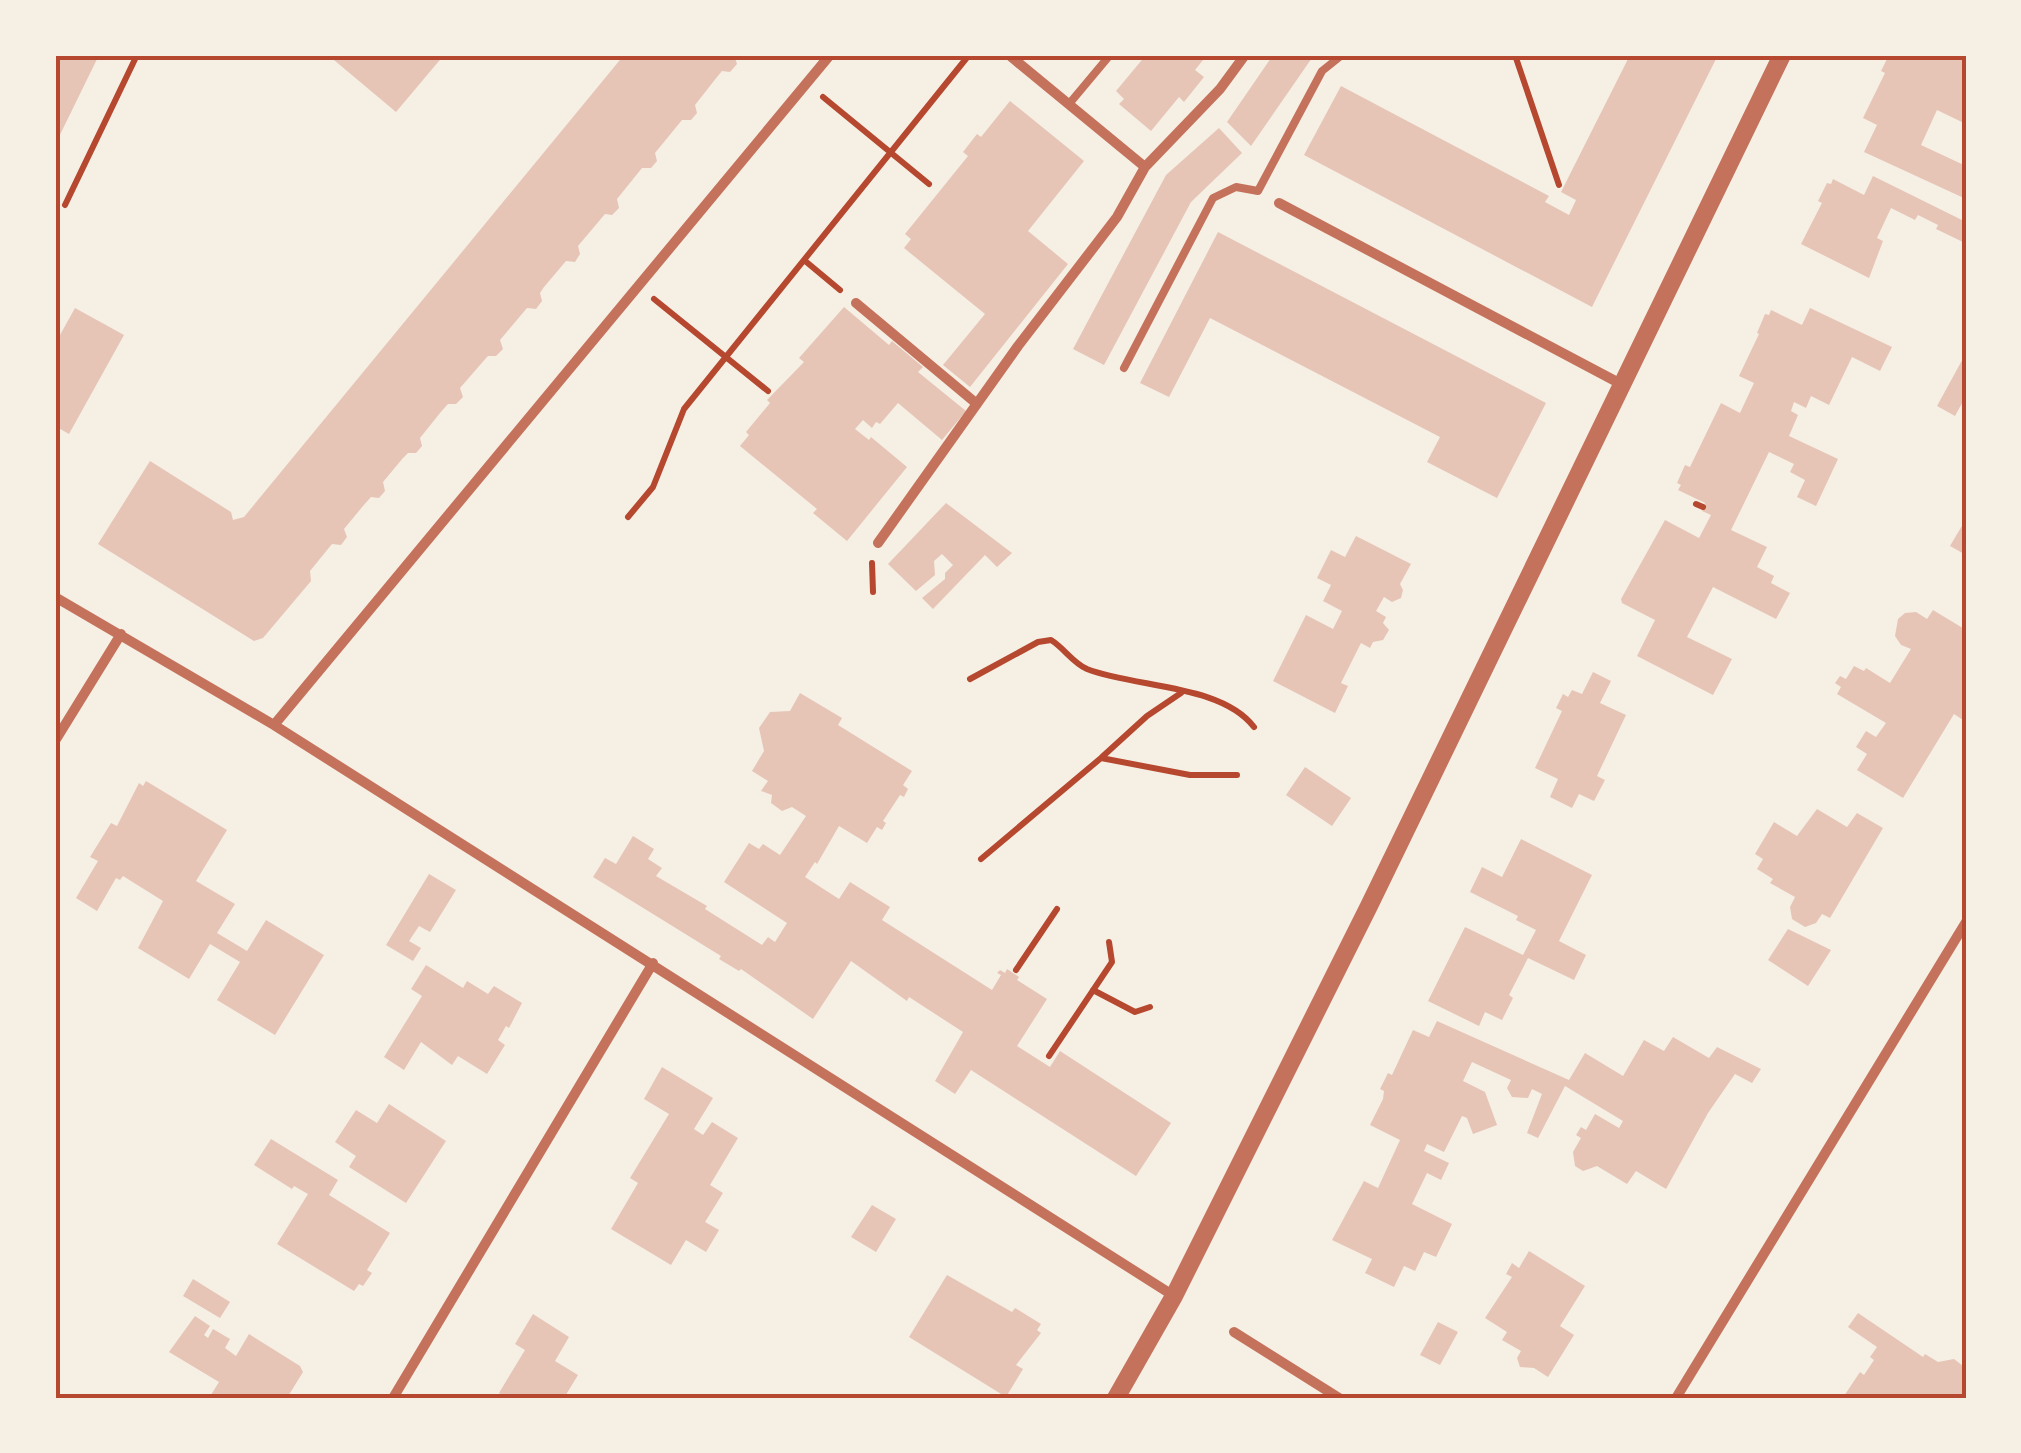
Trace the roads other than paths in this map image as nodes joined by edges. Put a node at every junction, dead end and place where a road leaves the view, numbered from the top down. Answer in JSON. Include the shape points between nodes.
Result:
{"nodes":[{"id":1,"x":830,"y":55,"type":"edge"},
{"id":2,"x":1010,"y":55,"type":"edge"},
{"id":3,"x":1110,"y":55,"type":"edge"},
{"id":4,"x":1245,"y":55,"type":"edge"},
{"id":5,"x":1342,"y":55,"type":"edge"},
{"id":6,"x":1782,"y":55,"type":"edge"},
{"id":7,"x":1070,"y":104,"type":"junction"},
{"id":8,"x":1145,"y":167,"type":"junction"},
{"id":9,"x":1258,"y":192,"type":"junction"},
{"id":10,"x":1279,"y":203,"type":"joint"},
{"id":11,"x":856,"y":303,"type":"road end"},
{"id":12,"x":1124,"y":368,"type":"dead end"},
{"id":13,"x":1621,"y":384,"type":"junction"},
{"id":14,"x":977,"y":404,"type":"junction"},
{"id":15,"x":878,"y":543,"type":"dead end"},
{"id":16,"x":55,"y":596,"type":"edge"},
{"id":17,"x":121,"y":634,"type":"junction"},
{"id":18,"x":274,"y":725,"type":"junction"},
{"id":19,"x":55,"y":741,"type":"edge"},
{"id":20,"x":1966,"y":922,"type":"edge"},
{"id":21,"x":653,"y":963,"type":"junction"},
{"id":22,"x":1174,"y":1296,"type":"junction"},
{"id":23,"x":1234,"y":1332,"type":"dead end"},
{"id":24,"x":393,"y":1398,"type":"edge"},
{"id":25,"x":1116,"y":1398,"type":"edge"},
{"id":26,"x":1339,"y":1398,"type":"edge"},
{"id":27,"x":1676,"y":1398,"type":"edge"}],
"edges":[{"from":1,"to":18,"type":"street"},
{"from":2,"to":7,"type":"street"},
{"from":3,"to":7,"type":"lane"},
{"from":4,"to":8,"type":"street"},
{"from":5,"to":9,"type":"lane","via":[[1322,72]]},
{"from":6,"to":13,"type":"street"},
{"from":7,"to":8,"type":"street"},
{"from":8,"to":14,"type":"street","via":[[1117,217]]},
{"from":9,"to":10,"type":"lane"},
{"from":9,"to":12,"type":"lane","via":[[1236,187],[1213,198]]},
{"from":10,"to":13,"type":"street"},
{"from":11,"to":14,"type":"street"},
{"from":13,"to":22,"type":"street"},
{"from":14,"to":15,"type":"street"},
{"from":16,"to":17,"type":"street"},
{"from":17,"to":18,"type":"street"},
{"from":17,"to":19,"type":"street"},
{"from":18,"to":21,"type":"street"},
{"from":20,"to":27,"type":"street"},
{"from":21,"to":22,"type":"street"},
{"from":21,"to":24,"type":"street"},
{"from":22,"to":25,"type":"street"},
{"from":23,"to":26,"type":"street"}]}
